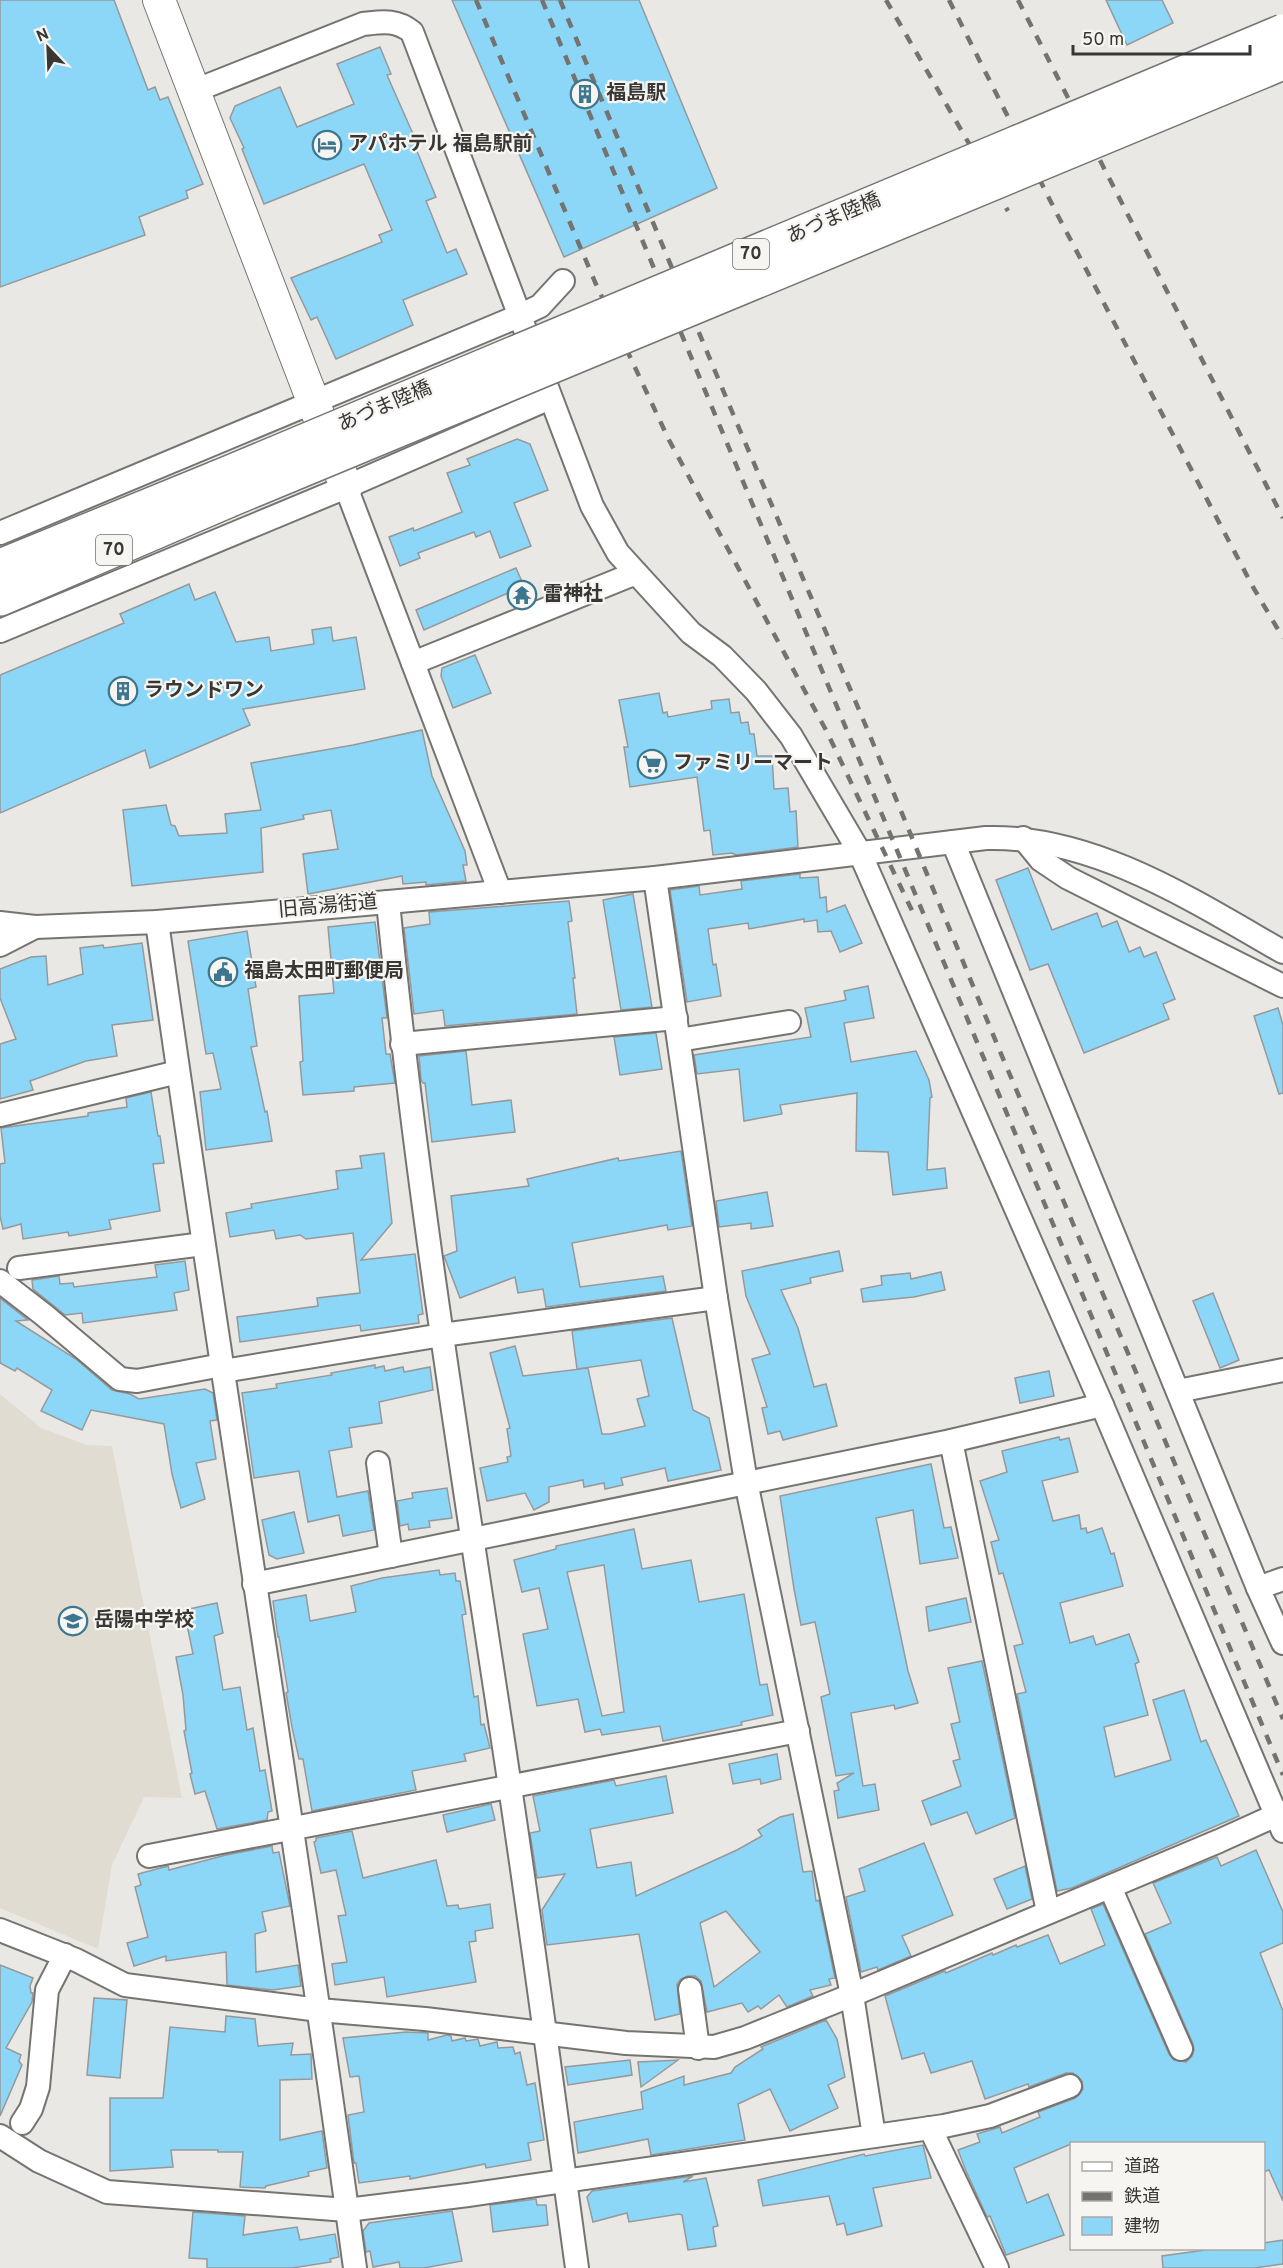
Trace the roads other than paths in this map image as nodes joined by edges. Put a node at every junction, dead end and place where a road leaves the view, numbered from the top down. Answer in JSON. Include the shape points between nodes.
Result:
{"nodes":[{"id":1,"x":159,"y":0,"type":"edge"},
{"id":2,"x":1283,"y":31,"type":"edge"},
{"id":3,"x":1283,"y":63,"type":"edge"},
{"id":4,"x":194,"y":91,"type":"junction"},
{"id":5,"x":563,"y":282,"type":"dead end"},
{"id":6,"x":519,"y":316,"type":"junction"},
{"id":7,"x":550,"y":398,"type":"junction"},
{"id":8,"x":314,"y":402,"type":"junction"},
{"id":9,"x":346,"y":487,"type":"junction"},
{"id":10,"x":223,"y":489,"type":"junction"},
{"id":11,"x":0,"y":533,"type":"edge"},
{"id":12,"x":0,"y":566,"type":"edge"},
{"id":13,"x":636,"y":573,"type":"junction"},
{"id":14,"x":0,"y":599,"type":"edge"},
{"id":15,"x":0,"y":631,"type":"edge"},
{"id":16,"x":413,"y":663,"type":"junction"},
{"id":17,"x":1023,"y":838,"type":"junction"},
{"id":18,"x":953,"y":842,"type":"junction"},
{"id":19,"x":860,"y":854,"type":"junction"},
{"id":20,"x":656,"y":878,"type":"junction"},
{"id":21,"x":500,"y":892,"type":"junction"},
{"id":22,"x":388,"y":902,"type":"junction"},
{"id":23,"x":157,"y":922,"type":"junction"},
{"id":24,"x":0,"y":923,"type":"edge"},
{"id":25,"x":35,"y":927,"type":"junction"},
{"id":26,"x":0,"y":945,"type":"edge"},
{"id":27,"x":1283,"y":952,"type":"edge"},
{"id":28,"x":1283,"y":986,"type":"edge"},
{"id":29,"x":676,"y":1018,"type":"junction"},
{"id":30,"x":789,"y":1022,"type":"dead end"},
{"id":31,"x":679,"y":1040,"type":"junction"},
{"id":32,"x":402,"y":1044,"type":"junction"},
{"id":33,"x":178,"y":1072,"type":"junction"},
{"id":34,"x":0,"y":1114,"type":"edge"},
{"id":35,"x":202,"y":1244,"type":"junction"},
{"id":36,"x":9,"y":1275,"type":"edge"},
{"id":37,"x":716,"y":1298,"type":"junction"},
{"id":38,"x":442,"y":1335,"type":"junction"},
{"id":39,"x":222,"y":1368,"type":"junction"},
{"id":40,"x":1283,"y":1370,"type":"edge"},
{"id":41,"x":1178,"y":1391,"type":"junction"},
{"id":42,"x":1102,"y":1405,"type":"junction"},
{"id":43,"x":951,"y":1441,"type":"junction"},
{"id":44,"x":378,"y":1463,"type":"dead end"},
{"id":45,"x":746,"y":1482,"type":"junction"},
{"id":46,"x":471,"y":1539,"type":"junction"},
{"id":47,"x":391,"y":1556,"type":"junction"},
{"id":48,"x":1283,"y":1579,"type":"edge"},
{"id":49,"x":254,"y":1584,"type":"junction"},
{"id":50,"x":1258,"y":1588,"type":"junction"},
{"id":51,"x":1283,"y":1643,"type":"edge"},
{"id":52,"x":798,"y":1731,"type":"junction"},
{"id":53,"x":510,"y":1787,"type":"junction"},
{"id":54,"x":1281,"y":1819,"type":"edge"},
{"id":55,"x":292,"y":1830,"type":"junction"},
{"id":56,"x":149,"y":1856,"type":"dead end"},
{"id":57,"x":1110,"y":1887,"type":"junction"},
{"id":58,"x":1048,"y":1912,"type":"junction"},
{"id":59,"x":0,"y":1930,"type":"edge"},
{"id":60,"x":64,"y":1955,"type":"junction"},
{"id":61,"x":690,"y":1989,"type":"dead end"},
{"id":62,"x":852,"y":1995,"type":"junction"},
{"id":63,"x":319,"y":2010,"type":"junction"},
{"id":64,"x":545,"y":2033,"type":"junction"},
{"id":65,"x":698,"y":2048,"type":"junction"},
{"id":66,"x":1181,"y":2049,"type":"dead end"},
{"id":67,"x":1070,"y":2086,"type":"dead end"},
{"id":68,"x":22,"y":2123,"type":"dead end"},
{"id":69,"x":930,"y":2128,"type":"junction"},
{"id":70,"x":0,"y":2136,"type":"edge"},
{"id":71,"x":874,"y":2136,"type":"junction"},
{"id":72,"x":565,"y":2180,"type":"junction"},
{"id":73,"x":347,"y":2210,"type":"junction"},
{"id":74,"x":355,"y":2268,"type":"edge"},
{"id":75,"x":577,"y":2268,"type":"edge"},
{"id":76,"x":998,"y":2268,"type":"edge"}],
"edges":[{"from":1,"to":4,"type":"street"},
{"from":2,"to":10,"type":"main road","name":"あづま陸橋","number":"70","bridge":true},
{"from":3,"to":10,"type":"main road","name":"あづま陸橋","number":"70","bridge":true},
{"from":4,"to":6,"type":"street","via":[[363,24],[390,21],[403,25],[412,32]]},
{"from":4,"to":8,"type":"street"},
{"from":5,"to":6,"type":"street","via":[[540,306]]},
{"from":6,"to":7,"type":"street"},
{"from":6,"to":8,"type":"street"},
{"from":7,"to":9,"type":"street"},
{"from":7,"to":13,"type":"street","via":[[592,506],[618,553]]},
{"from":8,"to":9,"type":"street"},
{"from":8,"to":11,"type":"street"},
{"from":9,"to":15,"type":"street"},
{"from":9,"to":16,"type":"street"},
{"from":10,"to":12,"type":"main road","number":"70"},
{"from":10,"to":14,"type":"main road","number":"70"},
{"from":13,"to":16,"type":"street"},
{"from":13,"to":19,"type":"street","via":[[691,633],[722,656],[763,700],[791,736]]},
{"from":16,"to":21,"type":"street"},
{"from":17,"to":18,"type":"street","name":"旧高湯街道"},
{"from":17,"to":27,"type":"street","name":"旧高湯街道","via":[[1062,845],[1121,866]]},
{"from":17,"to":28,"type":"street","via":[[1041,860],[1068,878]]},
{"from":18,"to":19,"type":"street","name":"旧高湯街道"},
{"from":18,"to":41,"type":"street"},
{"from":19,"to":20,"type":"street","name":"旧高湯街道"},
{"from":19,"to":42,"type":"street"},
{"from":20,"to":21,"type":"street","name":"旧高湯街道"},
{"from":20,"to":29,"type":"street"},
{"from":21,"to":22,"type":"street","name":"旧高湯街道"},
{"from":22,"to":23,"type":"street","name":"旧高湯街道"},
{"from":22,"to":32,"type":"street"},
{"from":23,"to":25,"type":"street","name":"旧高湯街道"},
{"from":23,"to":33,"type":"street"},
{"from":24,"to":25,"type":"street","name":"旧高湯街道"},
{"from":25,"to":26,"type":"street"},
{"from":29,"to":31,"type":"street"},
{"from":29,"to":32,"type":"street"},
{"from":30,"to":31,"type":"street"},
{"from":31,"to":37,"type":"street"},
{"from":32,"to":38,"type":"street"},
{"from":33,"to":34,"type":"street"},
{"from":33,"to":35,"type":"street"},
{"from":35,"to":36,"type":"street"},
{"from":35,"to":39,"type":"street"},
{"from":36,"to":39,"type":"street","via":[[44,1315],[120,1379],[137,1382]]},
{"from":37,"to":38,"type":"street"},
{"from":37,"to":45,"type":"street"},
{"from":38,"to":39,"type":"street"},
{"from":38,"to":46,"type":"street"},
{"from":39,"to":49,"type":"street"},
{"from":40,"to":41,"type":"street"},
{"from":41,"to":50,"type":"street"},
{"from":42,"to":43,"type":"street"},
{"from":42,"to":54,"type":"street"},
{"from":43,"to":45,"type":"street"},
{"from":43,"to":58,"type":"street"},
{"from":44,"to":47,"type":"street"},
{"from":45,"to":46,"type":"street"},
{"from":45,"to":52,"type":"street"},
{"from":46,"to":47,"type":"street"},
{"from":46,"to":53,"type":"street"},
{"from":47,"to":49,"type":"street"},
{"from":48,"to":50,"type":"street"},
{"from":49,"to":55,"type":"street"},
{"from":50,"to":51,"type":"street"},
{"from":52,"to":53,"type":"street"},
{"from":52,"to":62,"type":"street"},
{"from":53,"to":55,"type":"street"},
{"from":53,"to":64,"type":"street"},
{"from":54,"to":57,"type":"street"},
{"from":55,"to":56,"type":"street"},
{"from":55,"to":63,"type":"street"},
{"from":57,"to":58,"type":"street"},
{"from":57,"to":66,"type":"street"},
{"from":58,"to":62,"type":"street"},
{"from":59,"to":60,"type":"street"},
{"from":60,"to":63,"type":"street","via":[[125,1985]]},
{"from":60,"to":68,"type":"street","via":[[47,1990],[38,2087]]},
{"from":61,"to":65,"type":"street"},
{"from":62,"to":65,"type":"street","via":[[745,2038]]},
{"from":62,"to":71,"type":"street"},
{"from":63,"to":64,"type":"street"},
{"from":63,"to":73,"type":"street"},
{"from":64,"to":65,"type":"street"},
{"from":64,"to":72,"type":"street"},
{"from":67,"to":69,"type":"street","via":[[990,2116]]},
{"from":69,"to":71,"type":"street"},
{"from":69,"to":76,"type":"street"},
{"from":70,"to":73,"type":"street","via":[[39,2161],[107,2192]]},
{"from":71,"to":72,"type":"street"},
{"from":72,"to":73,"type":"street"},
{"from":72,"to":75,"type":"street"},
{"from":73,"to":74,"type":"street"}]}
